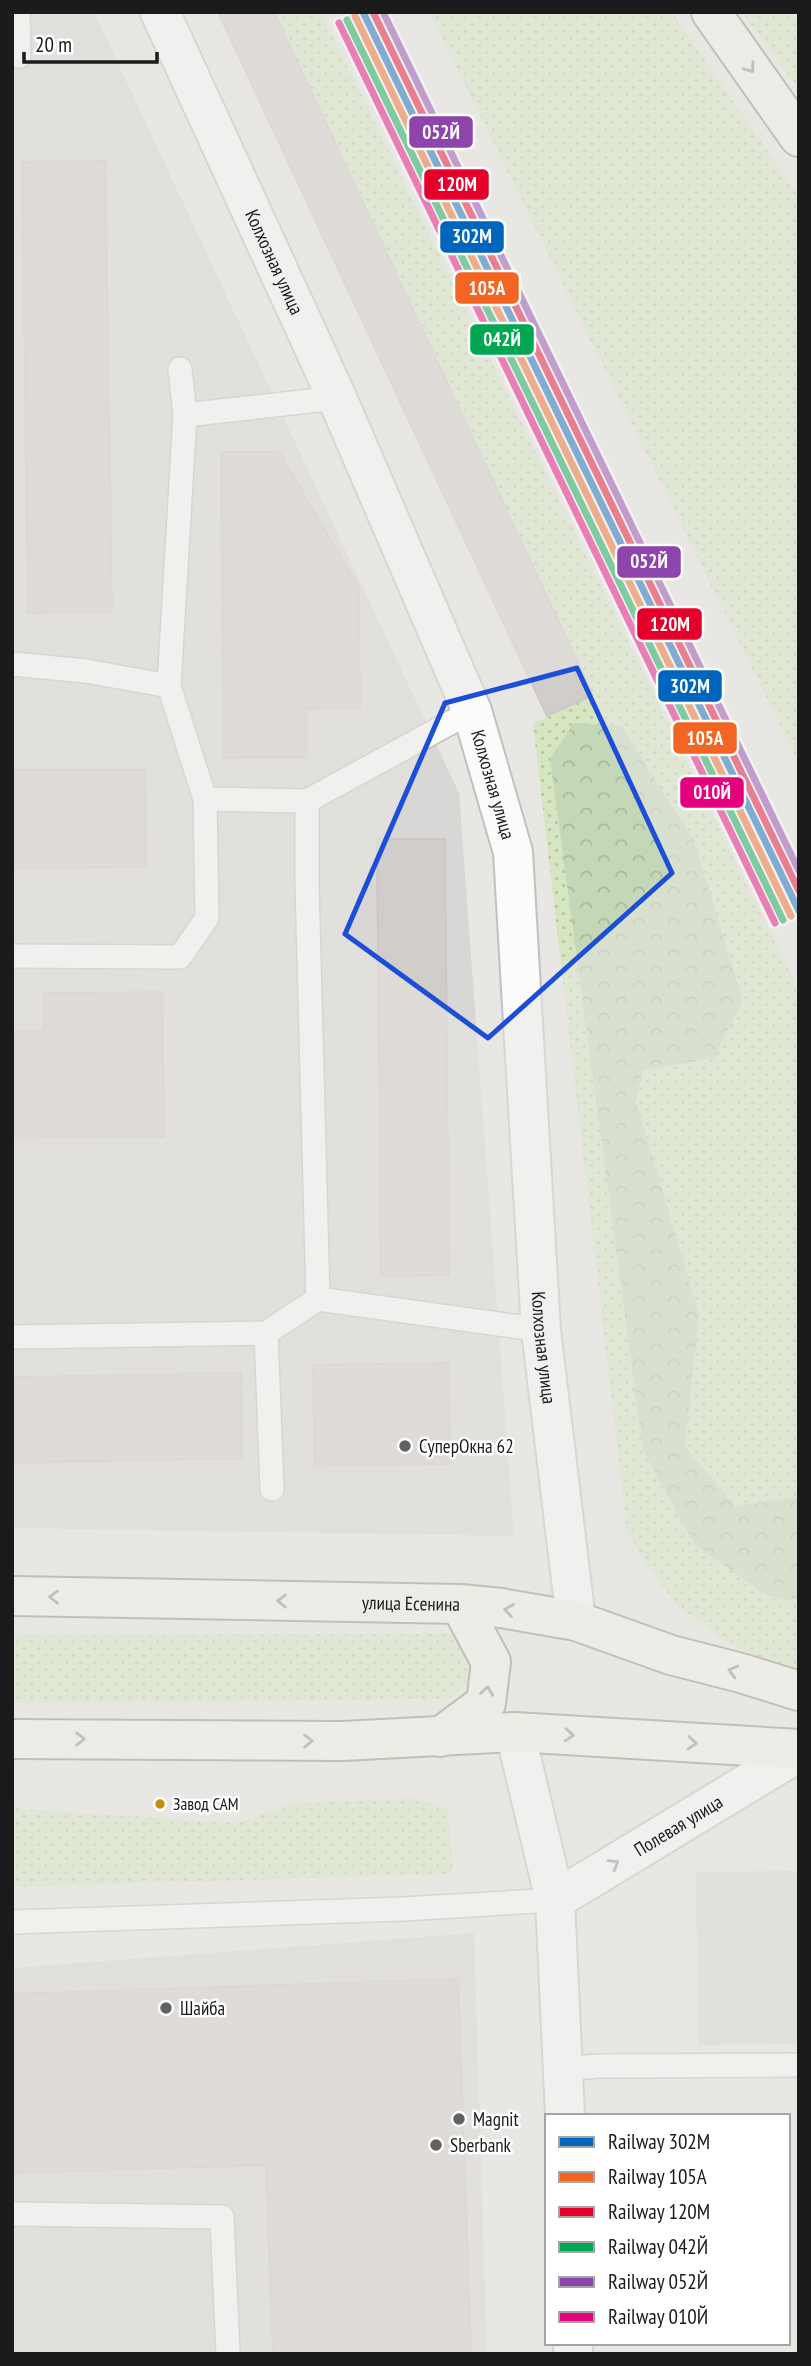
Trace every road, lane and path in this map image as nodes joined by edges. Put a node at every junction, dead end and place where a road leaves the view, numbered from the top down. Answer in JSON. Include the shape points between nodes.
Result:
{"nodes":[{"id":1,"x":18,"y":12,"type":"edge"},
{"id":2,"x":160,"y":12,"type":"edge"},
{"id":3,"x":711,"y":12,"type":"edge"},
{"id":4,"x":12,"y":56,"type":"edge"},
{"id":5,"x":799,"y":137,"type":"edge"},
{"id":6,"x":180,"y":369,"type":"dead end"},
{"id":7,"x":337,"y":398,"type":"junction"},
{"id":8,"x":185,"y":415,"type":"junction"},
{"id":9,"x":12,"y":664,"type":"edge"},
{"id":10,"x":169,"y":686,"type":"junction"},
{"id":11,"x":472,"y":711,"type":"junction"},
{"id":12,"x":205,"y":799,"type":"junction"},
{"id":13,"x":307,"y":801,"type":"junction"},
{"id":14,"x":12,"y":956,"type":"edge"},
{"id":15,"x":318,"y":1299,"type":"junction"},
{"id":16,"x":541,"y":1330,"type":"junction"},
{"id":17,"x":266,"y":1333,"type":"junction"},
{"id":18,"x":12,"y":1337,"type":"edge"},
{"id":19,"x":272,"y":1489,"type":"dead end"},
{"id":20,"x":12,"y":1596,"type":"edge"},
{"id":21,"x":460,"y":1604,"type":"junction"},
{"id":22,"x":576,"y":1620,"type":"junction"},
{"id":23,"x":799,"y":1691,"type":"edge"},
{"id":24,"x":515,"y":1732,"type":"junction"},
{"id":25,"x":440,"y":1737,"type":"junction"},
{"id":26,"x":12,"y":1739,"type":"edge"},
{"id":27,"x":799,"y":1751,"type":"edge"},
{"id":28,"x":555,"y":1900,"type":"junction"},
{"id":29,"x":12,"y":1922,"type":"edge"},
{"id":30,"x":799,"y":2066,"type":"edge"},
{"id":31,"x":564,"y":2068,"type":"junction"},
{"id":32,"x":565,"y":2114,"type":"edge"},
{"id":33,"x":12,"y":2214,"type":"edge"},
{"id":34,"x":228,"y":2354,"type":"edge"}],
"edges":[{"from":1,"to":4,"type":"lane","via":[[19,56]]},
{"from":2,"to":7,"type":"street","name":"Колхозная улица"},
{"from":3,"to":5,"type":"main road","one_way":true},
{"from":6,"to":8,"type":"lane"},
{"from":7,"to":8,"type":"lane"},
{"from":7,"to":11,"type":"street","name":"Колхозная улица"},
{"from":8,"to":10,"type":"lane"},
{"from":9,"to":10,"type":"lane"},
{"from":10,"to":12,"type":"lane"},
{"from":11,"to":13,"type":"lane"},
{"from":11,"to":16,"type":"street","name":"Колхозная улица","via":[[513,852]]},
{"from":12,"to":13,"type":"lane"},
{"from":12,"to":14,"type":"lane","via":[[207,918],[180,957]]},
{"from":13,"to":15,"type":"lane"},
{"from":15,"to":16,"type":"lane"},
{"from":15,"to":17,"type":"lane"},
{"from":16,"to":22,"type":"street","name":"Колхозная улица"},
{"from":17,"to":18,"type":"lane"},
{"from":17,"to":19,"type":"lane"},
{"from":21,"to":20,"type":"main road","name":"улица Есенина","one_way":true},
{"from":22,"to":21,"type":"main road","name":"улица Есенина","one_way":true},
{"from":25,"to":21,"type":"main road","one_way":true,"via":[[486,1703],[491,1662]]},
{"from":23,"to":22,"type":"main road","name":"улица Есенина","one_way":true,"via":[[671,1655]]},
{"from":24,"to":25,"type":"main road"},
{"from":24,"to":27,"type":"main road","one_way":true},
{"from":24,"to":28,"type":"street"},
{"from":26,"to":25,"type":"main road","one_way":true,"via":[[343,1741]]},
{"from":28,"to":27,"type":"street","name":"Полевая улица","one_way":true},
{"from":28,"to":29,"type":"lane"},
{"from":28,"to":31,"type":"street"},
{"from":30,"to":31,"type":"lane"},
{"from":31,"to":32,"type":"street"},
{"from":33,"to":34,"type":"lane","via":[[222,2217]]}]}
